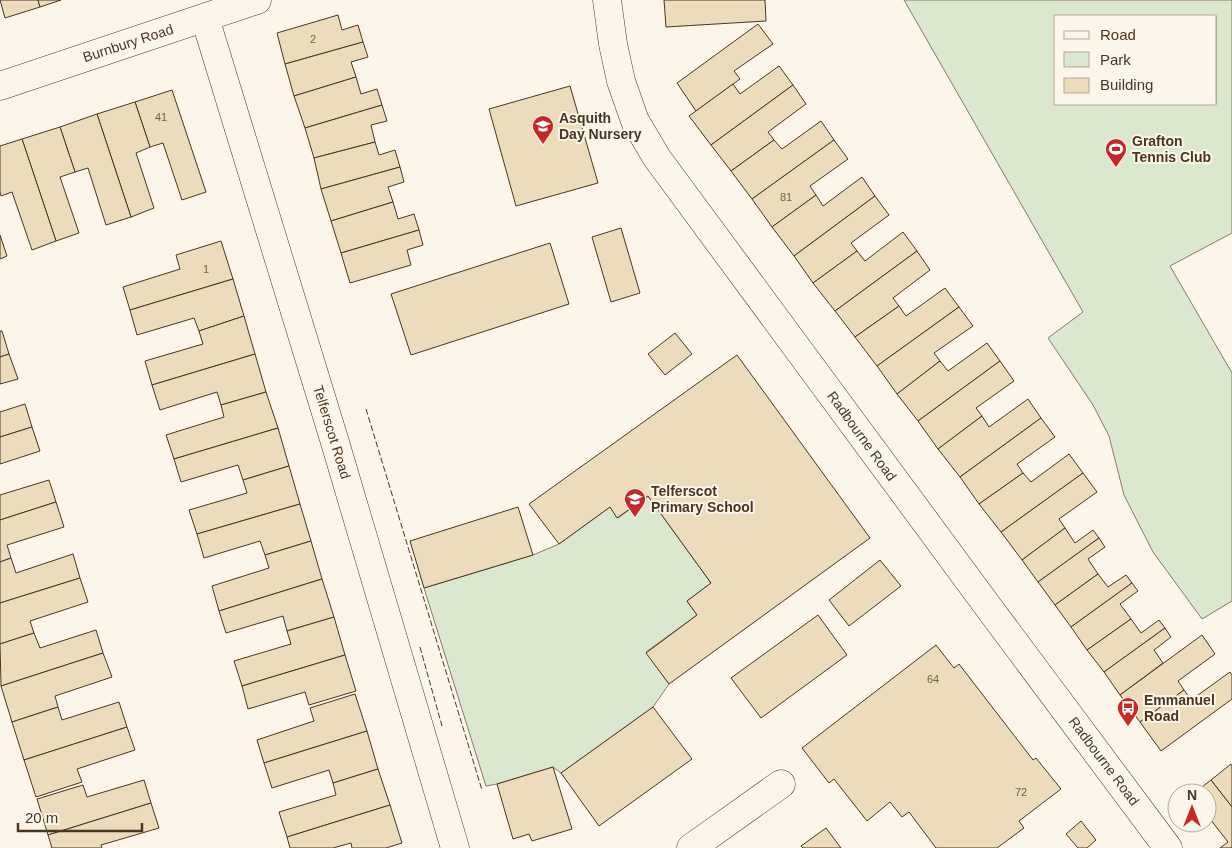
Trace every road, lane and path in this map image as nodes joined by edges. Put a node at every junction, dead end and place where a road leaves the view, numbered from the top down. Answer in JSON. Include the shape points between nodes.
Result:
{"nodes":[{"id":1,"x":257,"y":0,"type":"edge"},
{"id":2,"x":607,"y":0,"type":"edge"},
{"id":3,"x":205,"y":18,"type":"junction"},
{"id":4,"x":0,"y":86,"type":"edge"},
{"id":5,"x":781,"y":784,"type":"dead end"},
{"id":6,"x":455,"y":848,"type":"edge"},
{"id":7,"x":691,"y":848,"type":"edge"},
{"id":8,"x":1168,"y":848,"type":"edge"}],
"edges":[{"from":1,"to":3,"type":"street","name":"Burnbury Road"},
{"from":2,"to":8,"type":"street","name":"Radbourne Road","via":[[621,81],[635,121],[657,158]]},
{"from":3,"to":4,"type":"street","name":"Burnbury Road"},
{"from":3,"to":6,"type":"street","name":"Telferscot Road"},
{"from":5,"to":7,"type":"street"}]}
